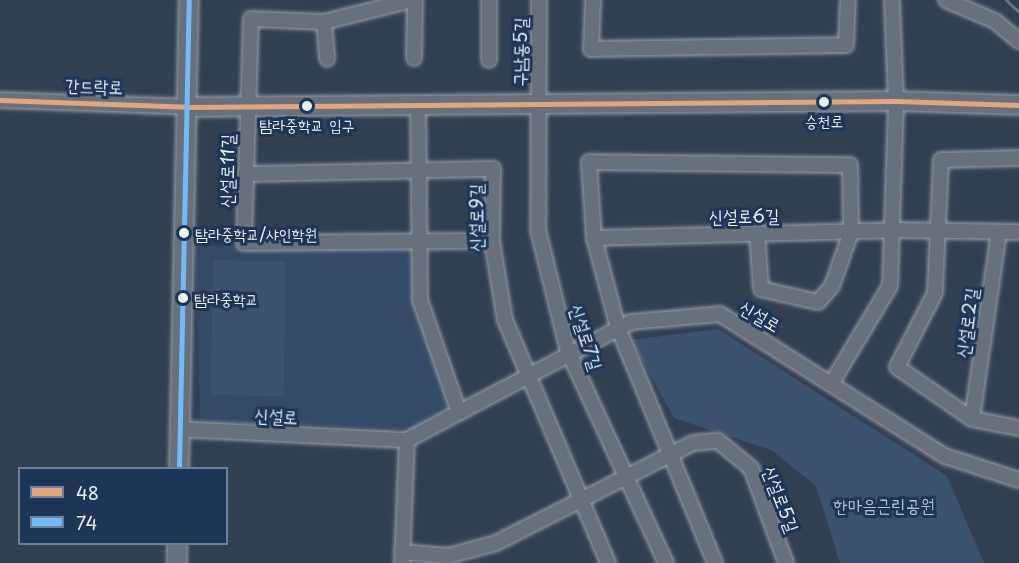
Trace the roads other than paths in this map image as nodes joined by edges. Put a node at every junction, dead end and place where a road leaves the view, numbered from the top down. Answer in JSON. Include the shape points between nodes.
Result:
{"nodes":[{"id":1,"x":189,"y":0,"type":"edge"},
{"id":2,"x":414,"y":0,"type":"edge"},
{"id":3,"x":489,"y":0,"type":"edge"},
{"id":4,"x":539,"y":0,"type":"edge"},
{"id":5,"x":593,"y":0,"type":"edge"},
{"id":6,"x":848,"y":0,"type":"edge"},
{"id":7,"x":892,"y":0,"type":"edge"},
{"id":8,"x":946,"y":0,"type":"edge"},
{"id":9,"x":372,"y":5,"type":"edge"},
{"id":10,"x":324,"y":22,"type":"junction"},
{"id":11,"x":1019,"y":41,"type":"edge"},
{"id":12,"x":327,"y":58,"type":"dead end"},
{"id":13,"x":414,"y":58,"type":"dead end"},
{"id":14,"x":489,"y":60,"type":"dead end"},
{"id":15,"x":0,"y":100,"type":"edge"},
{"id":16,"x":896,"y":101,"type":"junction"},
{"id":17,"x":418,"y":104,"type":"junction"},
{"id":18,"x":246,"y":105,"type":"junction"},
{"id":19,"x":537,"y":105,"type":"junction"},
{"id":20,"x":1019,"y":105,"type":"edge"},
{"id":21,"x":187,"y":107,"type":"junction"},
{"id":22,"x":1019,"y":158,"type":"edge"},
{"id":23,"x":418,"y":170,"type":"junction"},
{"id":24,"x":245,"y":174,"type":"junction"},
{"id":25,"x":894,"y":230,"type":"junction"},
{"id":26,"x":941,"y":231,"type":"junction"},
{"id":27,"x":851,"y":232,"type":"junction"},
{"id":28,"x":999,"y":232,"type":"junction"},
{"id":29,"x":1019,"y":232,"type":"edge"},
{"id":30,"x":757,"y":233,"type":"junction"},
{"id":31,"x":594,"y":238,"type":"junction"},
{"id":32,"x":492,"y":242,"type":"junction"},
{"id":33,"x":418,"y":244,"type":"junction"},
{"id":34,"x":618,"y":328,"type":"junction"},
{"id":35,"x":568,"y":351,"type":"junction"},
{"id":36,"x":528,"y":373,"type":"junction"},
{"id":37,"x":831,"y":384,"type":"junction"},
{"id":38,"x":459,"y":412,"type":"junction"},
{"id":39,"x":972,"y":419,"type":"junction"},
{"id":40,"x":1019,"y":428,"type":"edge"},
{"id":41,"x":179,"y":429,"type":"junction"},
{"id":42,"x":406,"y":440,"type":"junction"},
{"id":43,"x":669,"y":455,"type":"junction"},
{"id":44,"x":178,"y":467,"type":"edge"},
{"id":45,"x":624,"y":478,"type":"junction"},
{"id":46,"x":1019,"y":480,"type":"edge"},
{"id":47,"x":582,"y":499,"type":"junction"},
{"id":48,"x":177,"y":545,"type":"edge"},
{"id":49,"x":402,"y":557,"type":"edge"},
{"id":50,"x":455,"y":559,"type":"edge"},
{"id":51,"x":177,"y":563,"type":"edge"},
{"id":52,"x":609,"y":563,"type":"edge"},
{"id":53,"x":666,"y":563,"type":"edge"},
{"id":54,"x":715,"y":563,"type":"edge"},
{"id":55,"x":786,"y":563,"type":"edge"}],
"edges":[{"from":1,"to":21,"type":"main road"},
{"from":2,"to":9,"type":"street"},
{"from":2,"to":13,"type":"street"},
{"from":3,"to":14,"type":"street"},
{"from":4,"to":19,"type":"street","name":"구남동5길"},
{"from":5,"to":6,"type":"street","via":[[591,49],[846,45]]},
{"from":7,"to":16,"type":"street"},
{"from":8,"to":11,"type":"street","via":[[995,21]]},
{"from":9,"to":10,"type":"street"},
{"from":10,"to":12,"type":"street"},
{"from":10,"to":18,"type":"street","name":"신설로11길","via":[[251,19]]},
{"from":15,"to":21,"type":"street","name":"간드락로"},
{"from":16,"to":19,"type":"main road"},
{"from":16,"to":20,"type":"main road"},
{"from":16,"to":25,"type":"street"},
{"from":17,"to":18,"type":"main road"},
{"from":17,"to":19,"type":"main road"},
{"from":17,"to":23,"type":"street"},
{"from":18,"to":21,"type":"main road"},
{"from":18,"to":24,"type":"street","name":"신설로11길"},
{"from":19,"to":35,"type":"street","name":"신설로7길","via":[[538,230]]},
{"from":21,"to":41,"type":"main road"},
{"from":22,"to":26,"type":"street","via":[[941,160]]},
{"from":23,"to":24,"type":"street","name":"신설로9길"},
{"from":23,"to":32,"type":"street","name":"신설로9길","via":[[494,169]]},
{"from":23,"to":33,"type":"street"},
{"from":24,"to":33,"type":"street","name":"신설로11길","via":[[244,243]]},
{"from":25,"to":26,"type":"street"},
{"from":25,"to":27,"type":"street","name":"신설로6길"},
{"from":25,"to":37,"type":"street","via":[[890,286]]},
{"from":26,"to":28,"type":"street"},
{"from":26,"to":39,"type":"street","via":[[935,293],[897,367]]},
{"from":27,"to":30,"type":"street","name":"신설로6길"},
{"from":27,"to":30,"type":"street","via":[[832,286],[818,302],[761,289]]},
{"from":27,"to":31,"type":"street","via":[[850,165],[589,162]]},
{"from":28,"to":29,"type":"street"},
{"from":28,"to":39,"type":"street","name":"신설로2길"},
{"from":30,"to":31,"type":"street","name":"신설로6길"},
{"from":31,"to":34,"type":"street"},
{"from":32,"to":33,"type":"street"},
{"from":32,"to":36,"type":"street","name":"신설로9길","via":[[505,320]]},
{"from":33,"to":38,"type":"street","via":[[420,300]]},
{"from":34,"to":35,"type":"street","name":"신설로"},
{"from":34,"to":37,"type":"street","name":"신설로","via":[[631,322],[720,314]]},
{"from":34,"to":43,"type":"street"},
{"from":35,"to":36,"type":"street","name":"신설로"},
{"from":35,"to":45,"type":"street","name":"신설로7길"},
{"from":36,"to":38,"type":"street","name":"신설로"},
{"from":36,"to":47,"type":"street","name":"신설로9길"},
{"from":37,"to":46,"type":"street","name":"신설로","via":[[945,456]]},
{"from":38,"to":42,"type":"street","name":"신설로"},
{"from":39,"to":40,"type":"street"},
{"from":41,"to":42,"type":"street","name":"신설로"},
{"from":41,"to":44,"type":"main road"},
{"from":42,"to":49,"type":"street"},
{"from":43,"to":45,"type":"street"},
{"from":43,"to":54,"type":"street"},
{"from":43,"to":55,"type":"street","name":"신설로5길","via":[[693,443],[718,441],[737,452],[751,468]]},
{"from":45,"to":47,"type":"street"},
{"from":45,"to":53,"type":"street","name":"신설로7길"},
{"from":47,"to":50,"type":"street","via":[[496,543]]},
{"from":47,"to":52,"type":"street","name":"신설로9길"},
{"from":48,"to":51,"type":"main road"},
{"from":49,"to":50,"type":"street"}]}
